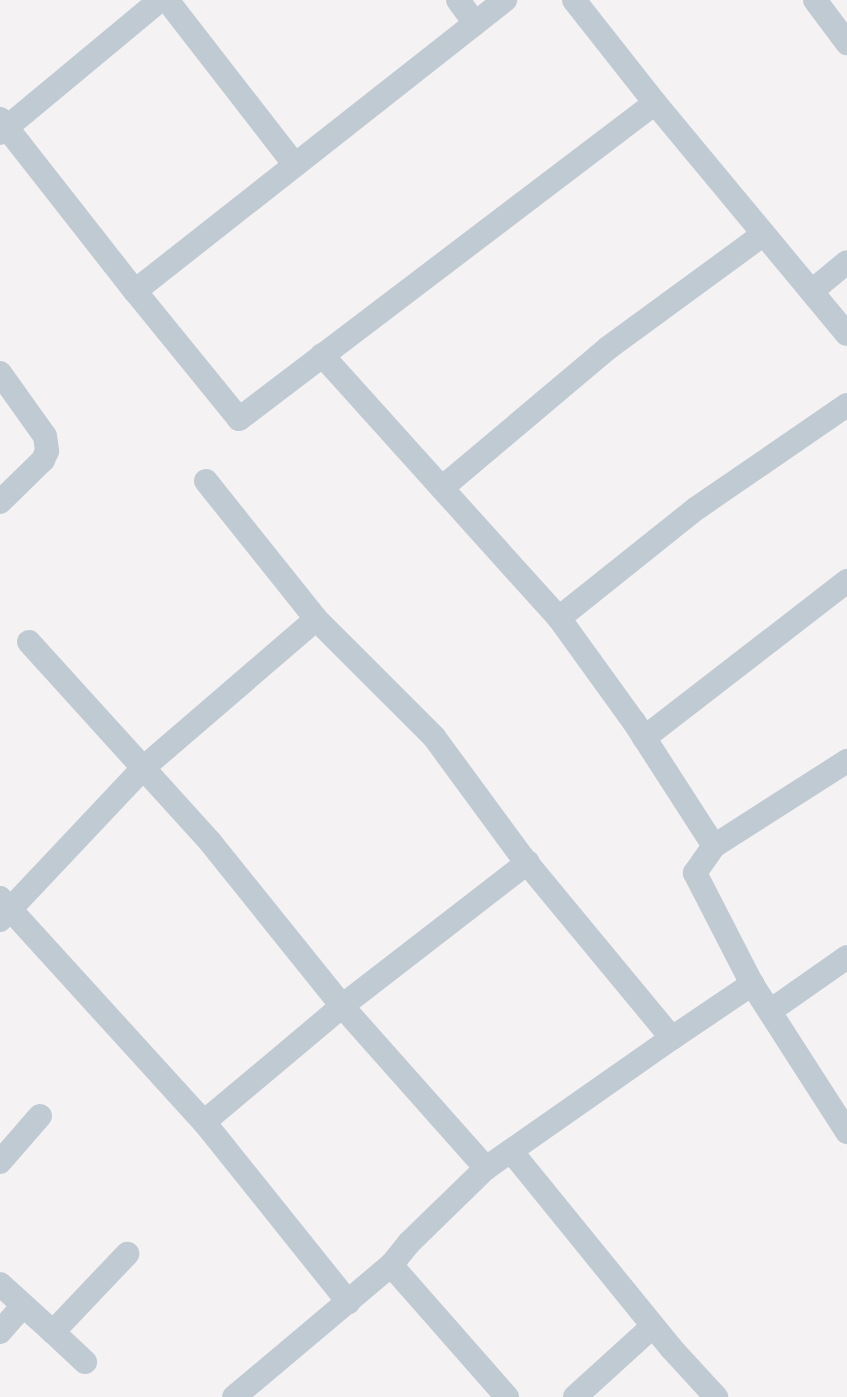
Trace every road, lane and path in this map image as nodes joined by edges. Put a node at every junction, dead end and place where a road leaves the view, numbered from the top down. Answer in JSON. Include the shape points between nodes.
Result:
{"nodes":[{"id":1,"x":160,"y":0,"type":"edge"},
{"id":2,"x":167,"y":0,"type":"edge"},
{"id":3,"x":458,"y":0,"type":"edge"},
{"id":4,"x":505,"y":0,"type":"edge"},
{"id":5,"x":574,"y":0,"type":"edge"},
{"id":6,"x":814,"y":0,"type":"edge"},
{"id":7,"x":475,"y":23,"type":"junction"},
{"id":8,"x":847,"y":43,"type":"edge"},
{"id":9,"x":655,"y":103,"type":"junction"},
{"id":10,"x":3,"y":127,"type":"edge"},
{"id":11,"x":295,"y":165,"type":"junction"},
{"id":12,"x":764,"y":234,"type":"junction"},
{"id":13,"x":847,"y":262,"type":"edge"},
{"id":14,"x":135,"y":291,"type":"junction"},
{"id":15,"x":812,"y":291,"type":"junction"},
{"id":16,"x":847,"y":334,"type":"edge"},
{"id":17,"x":322,"y":355,"type":"junction"},
{"id":18,"x":0,"y":373,"type":"edge"},
{"id":19,"x":847,"y":405,"type":"edge"},
{"id":20,"x":206,"y":481,"type":"dead end"},
{"id":21,"x":443,"y":487,"type":"junction"},
{"id":22,"x":0,"y":502,"type":"edge"},
{"id":23,"x":847,"y":581,"type":"edge"},
{"id":24,"x":559,"y":618,"type":"junction"},
{"id":25,"x":316,"y":619,"type":"junction"},
{"id":26,"x":29,"y":642,"type":"dead end"},
{"id":27,"x":644,"y":738,"type":"junction"},
{"id":28,"x":847,"y":761,"type":"edge"},
{"id":29,"x":143,"y":768,"type":"junction"},
{"id":30,"x":713,"y":846,"type":"junction"},
{"id":31,"x":528,"y":862,"type":"junction"},
{"id":32,"x":3,"y":909,"type":"edge"},
{"id":33,"x":847,"y":957,"type":"edge"},
{"id":34,"x":752,"y":984,"type":"junction"},
{"id":35,"x":342,"y":1006,"type":"junction"},
{"id":36,"x":770,"y":1011,"type":"junction"},
{"id":37,"x":672,"y":1038,"type":"junction"},
{"id":38,"x":40,"y":1116,"type":"dead end"},
{"id":39,"x":204,"y":1122,"type":"junction"},
{"id":40,"x":847,"y":1132,"type":"edge"},
{"id":41,"x":511,"y":1151,"type":"junction"},
{"id":42,"x":0,"y":1162,"type":"edge"},
{"id":43,"x":486,"y":1168,"type":"junction"},
{"id":44,"x":127,"y":1254,"type":"dead end"},
{"id":45,"x":391,"y":1265,"type":"junction"},
{"id":46,"x":0,"y":1284,"type":"edge"},
{"id":47,"x":348,"y":1302,"type":"junction"},
{"id":48,"x":23,"y":1306,"type":"junction"},
{"id":49,"x":653,"y":1326,"type":"junction"},
{"id":50,"x":0,"y":1332,"type":"edge"},
{"id":51,"x":53,"y":1332,"type":"junction"},
{"id":52,"x":85,"y":1362,"type":"dead end"},
{"id":53,"x":234,"y":1397,"type":"edge"},
{"id":54,"x":507,"y":1397,"type":"edge"},
{"id":55,"x":575,"y":1397,"type":"edge"},
{"id":56,"x":716,"y":1397,"type":"edge"}],
"edges":[{"from":1,"to":10,"type":"street"},
{"from":2,"to":11,"type":"street"},
{"from":3,"to":7,"type":"street"},
{"from":4,"to":7,"type":"street"},
{"from":5,"to":9,"type":"street"},
{"from":6,"to":8,"type":"street"},
{"from":7,"to":11,"type":"street"},
{"from":9,"to":12,"type":"street"},
{"from":9,"to":17,"type":"street"},
{"from":10,"to":14,"type":"street"},
{"from":11,"to":14,"type":"street"},
{"from":12,"to":15,"type":"street"},
{"from":12,"to":21,"type":"street","via":[[608,348]]},
{"from":13,"to":15,"type":"street"},
{"from":14,"to":17,"type":"street","via":[[239,419]]},
{"from":15,"to":16,"type":"street"},
{"from":17,"to":21,"type":"street"},
{"from":18,"to":22,"type":"street","via":[[46,436],[47,451]]},
{"from":19,"to":24,"type":"street","via":[[696,508]]},
{"from":20,"to":25,"type":"street"},
{"from":21,"to":24,"type":"street"},
{"from":23,"to":27,"type":"street"},
{"from":24,"to":27,"type":"street"},
{"from":25,"to":29,"type":"street"},
{"from":25,"to":31,"type":"street","via":[[434,737]]},
{"from":26,"to":29,"type":"street"},
{"from":27,"to":30,"type":"street"},
{"from":28,"to":30,"type":"street"},
{"from":29,"to":32,"type":"street"},
{"from":29,"to":35,"type":"street","via":[[211,843]]},
{"from":30,"to":34,"type":"street","via":[[695,873]]},
{"from":31,"to":35,"type":"street"},
{"from":31,"to":37,"type":"street"},
{"from":32,"to":39,"type":"street"},
{"from":33,"to":36,"type":"street"},
{"from":34,"to":36,"type":"street"},
{"from":34,"to":37,"type":"street"},
{"from":35,"to":39,"type":"street"},
{"from":35,"to":43,"type":"street"},
{"from":36,"to":40,"type":"street"},
{"from":37,"to":41,"type":"street"},
{"from":38,"to":42,"type":"street"},
{"from":39,"to":47,"type":"street"},
{"from":41,"to":43,"type":"street"},
{"from":41,"to":49,"type":"street"},
{"from":43,"to":45,"type":"street"},
{"from":44,"to":51,"type":"street"},
{"from":45,"to":47,"type":"street"},
{"from":45,"to":54,"type":"street"},
{"from":46,"to":48,"type":"street"},
{"from":47,"to":53,"type":"street"},
{"from":48,"to":50,"type":"street"},
{"from":48,"to":51,"type":"street"},
{"from":49,"to":55,"type":"street"},
{"from":49,"to":56,"type":"street"},
{"from":51,"to":52,"type":"street"}]}
